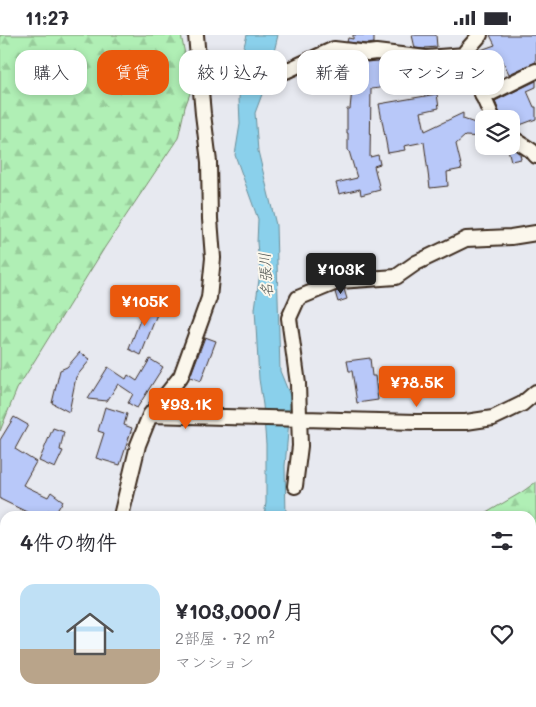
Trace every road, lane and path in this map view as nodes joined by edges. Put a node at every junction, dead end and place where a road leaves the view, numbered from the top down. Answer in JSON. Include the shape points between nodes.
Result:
{"nodes":[{"id":1,"x":196,"y":35,"type":"edge"},
{"id":2,"x":336,"y":35,"type":"edge"},
{"id":3,"x":480,"y":35,"type":"edge"},
{"id":4,"x":334,"y":49,"type":"junction"},
{"id":5,"x":198,"y":50,"type":"edge"},
{"id":6,"x":467,"y":50,"type":"edge"},
{"id":7,"x":379,"y":52,"type":"edge"},
{"id":8,"x":287,"y":71,"type":"edge"},
{"id":9,"x":536,"y":71,"type":"edge"},
{"id":10,"x":201,"y":95,"type":"edge"},
{"id":11,"x":484,"y":97,"type":"joint"},
{"id":12,"x":489,"y":110,"type":"edge"},
{"id":13,"x":520,"y":143,"type":"edge"},
{"id":14,"x":536,"y":156,"type":"edge"},
{"id":15,"x":536,"y":233,"type":"edge"},
{"id":16,"x":536,"y":392,"type":"edge"},
{"id":17,"x":150,"y":415,"type":"junction"},
{"id":18,"x":299,"y":419,"type":"junction"},
{"id":19,"x":295,"y":485,"type":"dead end"},
{"id":20,"x":122,"y":511,"type":"edge"}],
"edges":[{"from":1,"to":5,"type":"street"},
{"from":2,"to":4,"type":"street"},
{"from":3,"to":6,"type":"street"},
{"from":4,"to":7,"type":"street"},
{"from":4,"to":8,"type":"street"},
{"from":9,"to":11,"type":"street"},
{"from":10,"to":17,"type":"street","via":[[209,162],[213,258],[209,298],[181,376]]},
{"from":11,"to":12,"type":"street"},
{"from":13,"to":14,"type":"street"},
{"from":15,"to":18,"type":"street","via":[[466,239],[416,263],[396,277],[339,281],[298,299],[289,317]]},
{"from":16,"to":18,"type":"street","via":[[522,404],[493,418],[466,422]]},
{"from":17,"to":18,"type":"street"},
{"from":17,"to":20,"type":"street","via":[[138,445]]},
{"from":18,"to":19,"type":"street","via":[[300,447]]}]}
